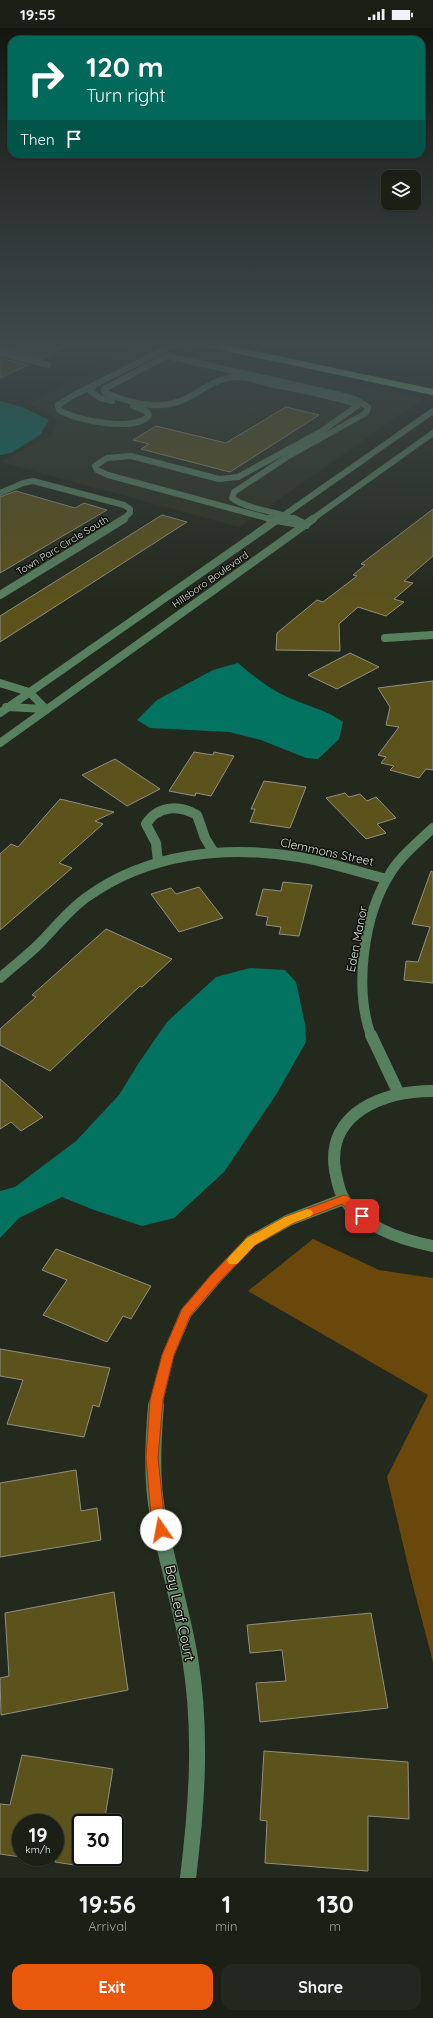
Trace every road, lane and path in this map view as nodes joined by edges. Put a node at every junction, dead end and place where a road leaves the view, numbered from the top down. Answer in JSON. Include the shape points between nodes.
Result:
{"nodes":[{"id":1,"x":326,"y":428,"type":"edge"},
{"id":2,"x":337,"y":428,"type":"edge"},
{"id":3,"x":408,"y":428,"type":"edge"},
{"id":4,"x":433,"y":433,"type":"edge"},
{"id":5,"x":228,"y":479,"type":"junction"},
{"id":6,"x":234,"y":492,"type":"junction"},
{"id":7,"x":0,"y":493,"type":"edge"},
{"id":8,"x":286,"y":515,"type":"junction"},
{"id":9,"x":277,"y":521,"type":"junction"},
{"id":10,"x":306,"y":525,"type":"junction"},
{"id":11,"x":0,"y":594,"type":"edge"},
{"id":12,"x":433,"y":635,"type":"edge"},
{"id":13,"x":385,"y":638,"type":"dead end"},
{"id":14,"x":0,"y":683,"type":"edge"},
{"id":15,"x":29,"y":692,"type":"junction"},
{"id":16,"x":4,"y":706,"type":"edge"},
{"id":17,"x":46,"y":709,"type":"junction"},
{"id":18,"x":0,"y":713,"type":"edge"},
{"id":19,"x":0,"y":743,"type":"edge"},
{"id":20,"x":433,"y":828,"type":"edge"},
{"id":21,"x":213,"y":851,"type":"junction"},
{"id":22,"x":158,"y":862,"type":"junction"},
{"id":23,"x":387,"y":879,"type":"junction"},
{"id":24,"x":0,"y":978,"type":"edge"},
{"id":25,"x":433,"y":1091,"type":"edge"},
{"id":26,"x":398,"y":1092,"type":"junction"},
{"id":27,"x":344,"y":1199,"type":"junction"},
{"id":28,"x":433,"y":1246,"type":"edge"},
{"id":29,"x":188,"y":1878,"type":"edge"}],
"edges":[{"from":1,"to":5,"type":"street","via":[[256,469]]},
{"from":2,"to":6,"type":"street"},
{"from":3,"to":8,"type":"street","name":"Hillsboro Boulevard"},
{"from":4,"to":10,"type":"street","name":"Hillsboro Boulevard"},
{"from":5,"to":6,"type":"street"},
{"from":5,"to":9,"type":"street","via":[[131,456],[112,458],[95,466],[101,473]]},
{"from":6,"to":8,"type":"street","via":[[232,498],[239,503]]},
{"from":7,"to":11,"type":"street","name":"Town Parc Circle South","via":[[23,483],[41,482],[124,505],[130,509],[130,513],[124,519]]},
{"from":8,"to":9,"type":"street","name":"Hillsboro Boulevard"},
{"from":8,"to":10,"type":"street"},
{"from":9,"to":10,"type":"street"},
{"from":9,"to":15,"type":"street","name":"Hillsboro Boulevard"},
{"from":10,"to":17,"type":"street","name":"Hillsboro Boulevard"},
{"from":12,"to":13,"type":"street"},
{"from":14,"to":15,"type":"street"},
{"from":15,"to":16,"type":"street","name":"Hillsboro Boulevard"},
{"from":15,"to":17,"type":"street"},
{"from":16,"to":17,"type":"street"},
{"from":16,"to":18,"type":"street","name":"Hillsboro Boulevard"},
{"from":17,"to":19,"type":"street","name":"Hillsboro Boulevard"},
{"from":20,"to":23,"type":"street","name":"Eden Manor","via":[[406,854]]},
{"from":21,"to":22,"type":"street","name":"Clemmons Street"},
{"from":21,"to":22,"type":"street","via":[[197,816],[177,807],[162,810],[151,816],[146,824],[156,843]]},
{"from":21,"to":23,"type":"street","name":"Clemmons Street","via":[[258,852],[299,857]]},
{"from":22,"to":24,"type":"street","name":"Clemmons Street","via":[[125,875],[87,897]]},
{"from":23,"to":26,"type":"street","name":"Eden Manor","via":[[375,908],[362,980],[365,1014],[374,1043]]},
{"from":25,"to":26,"type":"street"},
{"from":26,"to":27,"type":"street","via":[[359,1109],[345,1124],[333,1156],[335,1173]]},
{"from":27,"to":28,"type":"street","via":[[382,1230],[406,1241]]},
{"from":27,"to":29,"type":"street","name":"Bay Leaf Court","via":[[289,1220],[251,1242],[216,1278],[186,1313],[168,1355],[156,1400],[152,1458],[158,1515],[190,1658],[197,1734],[195,1820]]}]}
